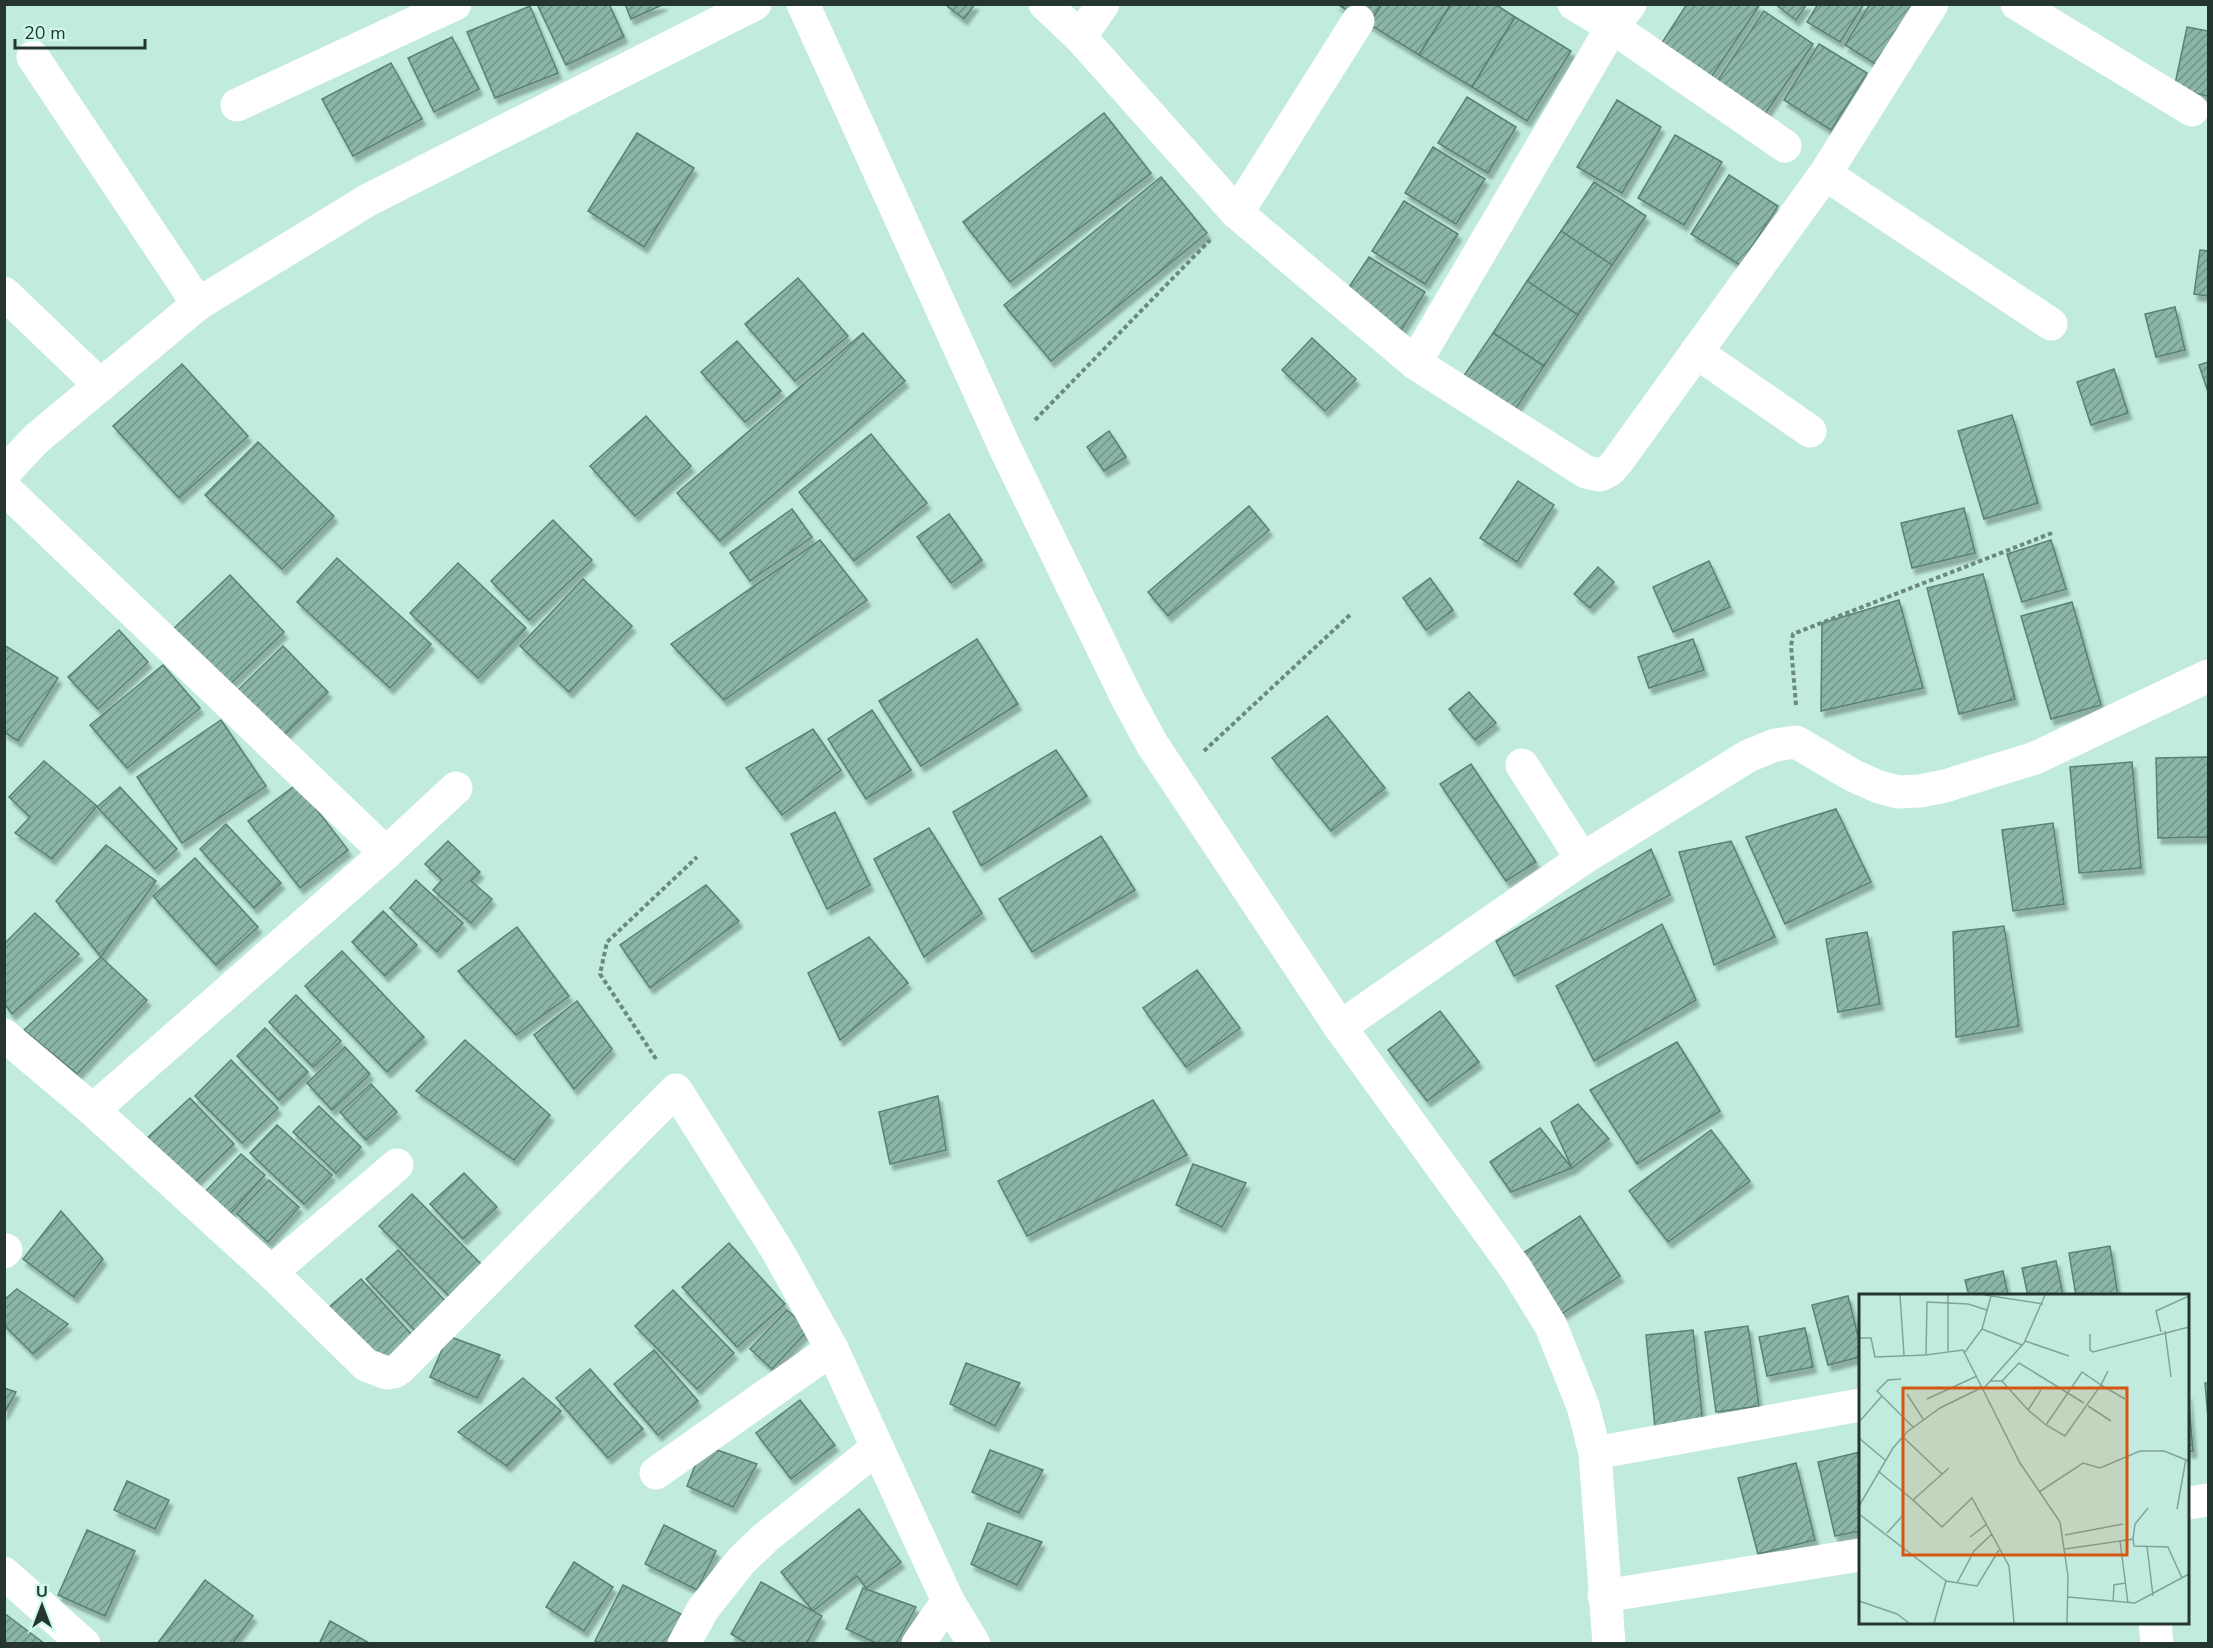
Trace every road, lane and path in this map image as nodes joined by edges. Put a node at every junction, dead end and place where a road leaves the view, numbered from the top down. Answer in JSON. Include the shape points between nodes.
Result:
{"nodes":[{"id":1,"x":455,"y":4,"type":"edge"},
{"id":2,"x":755,"y":4,"type":"edge"},
{"id":3,"x":804,"y":4,"type":"edge"},
{"id":4,"x":1045,"y":4,"type":"edge"},
{"id":5,"x":1103,"y":4,"type":"edge"},
{"id":6,"x":1574,"y":4,"type":"edge"},
{"id":7,"x":1932,"y":4,"type":"edge"},
{"id":8,"x":2017,"y":4,"type":"edge"},
{"id":9,"x":1621,"y":16,"type":"edge"},
{"id":10,"x":1358,"y":21,"type":"dead end"},
{"id":11,"x":1080,"y":37,"type":"junction"},
{"id":12,"x":33,"y":57,"type":"dead end"},
{"id":13,"x":237,"y":105,"type":"dead end"},
{"id":14,"x":2192,"y":110,"type":"dead end"},
{"id":15,"x":1785,"y":146,"type":"dead end"},
{"id":16,"x":1825,"y":174,"type":"junction"},
{"id":17,"x":1237,"y":213,"type":"junction"},
{"id":18,"x":4,"y":293,"type":"edge"},
{"id":19,"x":198,"y":304,"type":"junction"},
{"id":20,"x":2051,"y":324,"type":"dead end"},
{"id":21,"x":1696,"y":352,"type":"junction"},
{"id":22,"x":1415,"y":363,"type":"junction"},
{"id":23,"x":100,"y":385,"type":"junction"},
{"id":24,"x":1810,"y":431,"type":"dead end"},
{"id":25,"x":1006,"y":450,"type":"junction"},
{"id":26,"x":4,"y":473,"type":"edge"},
{"id":27,"x":4,"y":488,"type":"edge"},
{"id":28,"x":2052,"y":533,"type":"dead end"},
{"id":29,"x":1352,"y":613,"type":"dead end"},
{"id":30,"x":2208,"y":676,"type":"edge"},
{"id":31,"x":1796,"y":742,"type":"junction"},
{"id":32,"x":1522,"y":765,"type":"dead end"},
{"id":33,"x":1174,"y":778,"type":"junction"},
{"id":34,"x":456,"y":788,"type":"dead end"},
{"id":35,"x":386,"y":853,"type":"junction"},
{"id":36,"x":697,"y":857,"type":"dead end"},
{"id":37,"x":1582,"y":859,"type":"junction"},
{"id":38,"x":1340,"y":1027,"type":"junction"},
{"id":39,"x":4,"y":1035,"type":"edge"},
{"id":40,"x":676,"y":1090,"type":"junction"},
{"id":41,"x":93,"y":1110,"type":"junction"},
{"id":42,"x":397,"y":1165,"type":"dead end"},
{"id":43,"x":271,"y":1272,"type":"junction"},
{"id":44,"x":832,"y":1349,"type":"junction"},
{"id":45,"x":1859,"y":1405,"type":"edge"},
{"id":46,"x":877,"y":1448,"type":"junction"},
{"id":47,"x":1595,"y":1453,"type":"junction"},
{"id":48,"x":656,"y":1473,"type":"dead end"},
{"id":49,"x":2208,"y":1500,"type":"edge"},
{"id":50,"x":2189,"y":1503,"type":"edge"},
{"id":51,"x":1859,"y":1555,"type":"edge"},
{"id":52,"x":4,"y":1573,"type":"edge"},
{"id":53,"x":1604,"y":1596,"type":"junction"},
{"id":54,"x":948,"y":1601,"type":"junction"},
{"id":55,"x":2155,"y":1624,"type":"edge"},
{"id":56,"x":84,"y":1644,"type":"edge"},
{"id":57,"x":684,"y":1644,"type":"edge"},
{"id":58,"x":918,"y":1644,"type":"edge"},
{"id":59,"x":974,"y":1644,"type":"edge"},
{"id":60,"x":1609,"y":1644,"type":"edge"},
{"id":61,"x":2157,"y":1644,"type":"edge"}],
"edges":[{"from":1,"to":13,"type":"street"},
{"from":2,"to":19,"type":"street","via":[[368,200]]},
{"from":3,"to":25,"type":"street"},
{"from":4,"to":11,"type":"street"},
{"from":5,"to":11,"type":"street"},
{"from":6,"to":9,"type":"street"},
{"from":7,"to":16,"type":"street"},
{"from":8,"to":14,"type":"street"},
{"from":9,"to":15,"type":"street"},
{"from":9,"to":22,"type":"street"},
{"from":10,"to":17,"type":"street"},
{"from":11,"to":17,"type":"street"},
{"from":12,"to":19,"type":"street"},
{"from":16,"to":20,"type":"street"},
{"from":16,"to":21,"type":"street"},
{"from":17,"to":22,"type":"street"},
{"from":17,"to":25,"type":"path"},
{"from":18,"to":23,"type":"street"},
{"from":19,"to":23,"type":"street"},
{"from":21,"to":22,"type":"street","via":[[1617,462],[1600,476],[1586,472]]},
{"from":21,"to":24,"type":"street"},
{"from":23,"to":26,"type":"street","via":[[36,439]]},
{"from":25,"to":33,"type":"street","via":[[1127,698]]},
{"from":27,"to":35,"type":"street"},
{"from":28,"to":31,"type":"path","via":[[1793,634]]},
{"from":29,"to":33,"type":"path"},
{"from":30,"to":31,"type":"street","via":[[2035,758],[1920,791],[1899,792],[1879,787]]},
{"from":31,"to":37,"type":"street","via":[[1748,756]]},
{"from":32,"to":37,"type":"street"},
{"from":33,"to":38,"type":"street"},
{"from":34,"to":35,"type":"street"},
{"from":35,"to":41,"type":"street"},
{"from":36,"to":40,"type":"path","via":[[607,942],[600,974]]},
{"from":37,"to":38,"type":"street"},
{"from":38,"to":47,"type":"street","via":[[1540,1306],[1573,1377]]},
{"from":39,"to":41,"type":"street"},
{"from":40,"to":43,"type":"street","via":[[394,1372],[366,1365]]},
{"from":40,"to":44,"type":"street","via":[[777,1250]]},
{"from":41,"to":43,"type":"street"},
{"from":42,"to":43,"type":"street"},
{"from":44,"to":46,"type":"street"},
{"from":44,"to":48,"type":"street"},
{"from":45,"to":47,"type":"street"},
{"from":46,"to":54,"type":"street"},
{"from":46,"to":57,"type":"street","via":[[741,1561],[703,1609]]},
{"from":47,"to":53,"type":"street"},
{"from":49,"to":50,"type":"street"},
{"from":51,"to":53,"type":"street"},
{"from":52,"to":56,"type":"street"},
{"from":53,"to":60,"type":"street"},
{"from":54,"to":58,"type":"street"},
{"from":54,"to":59,"type":"street"},
{"from":55,"to":61,"type":"street"}]}
